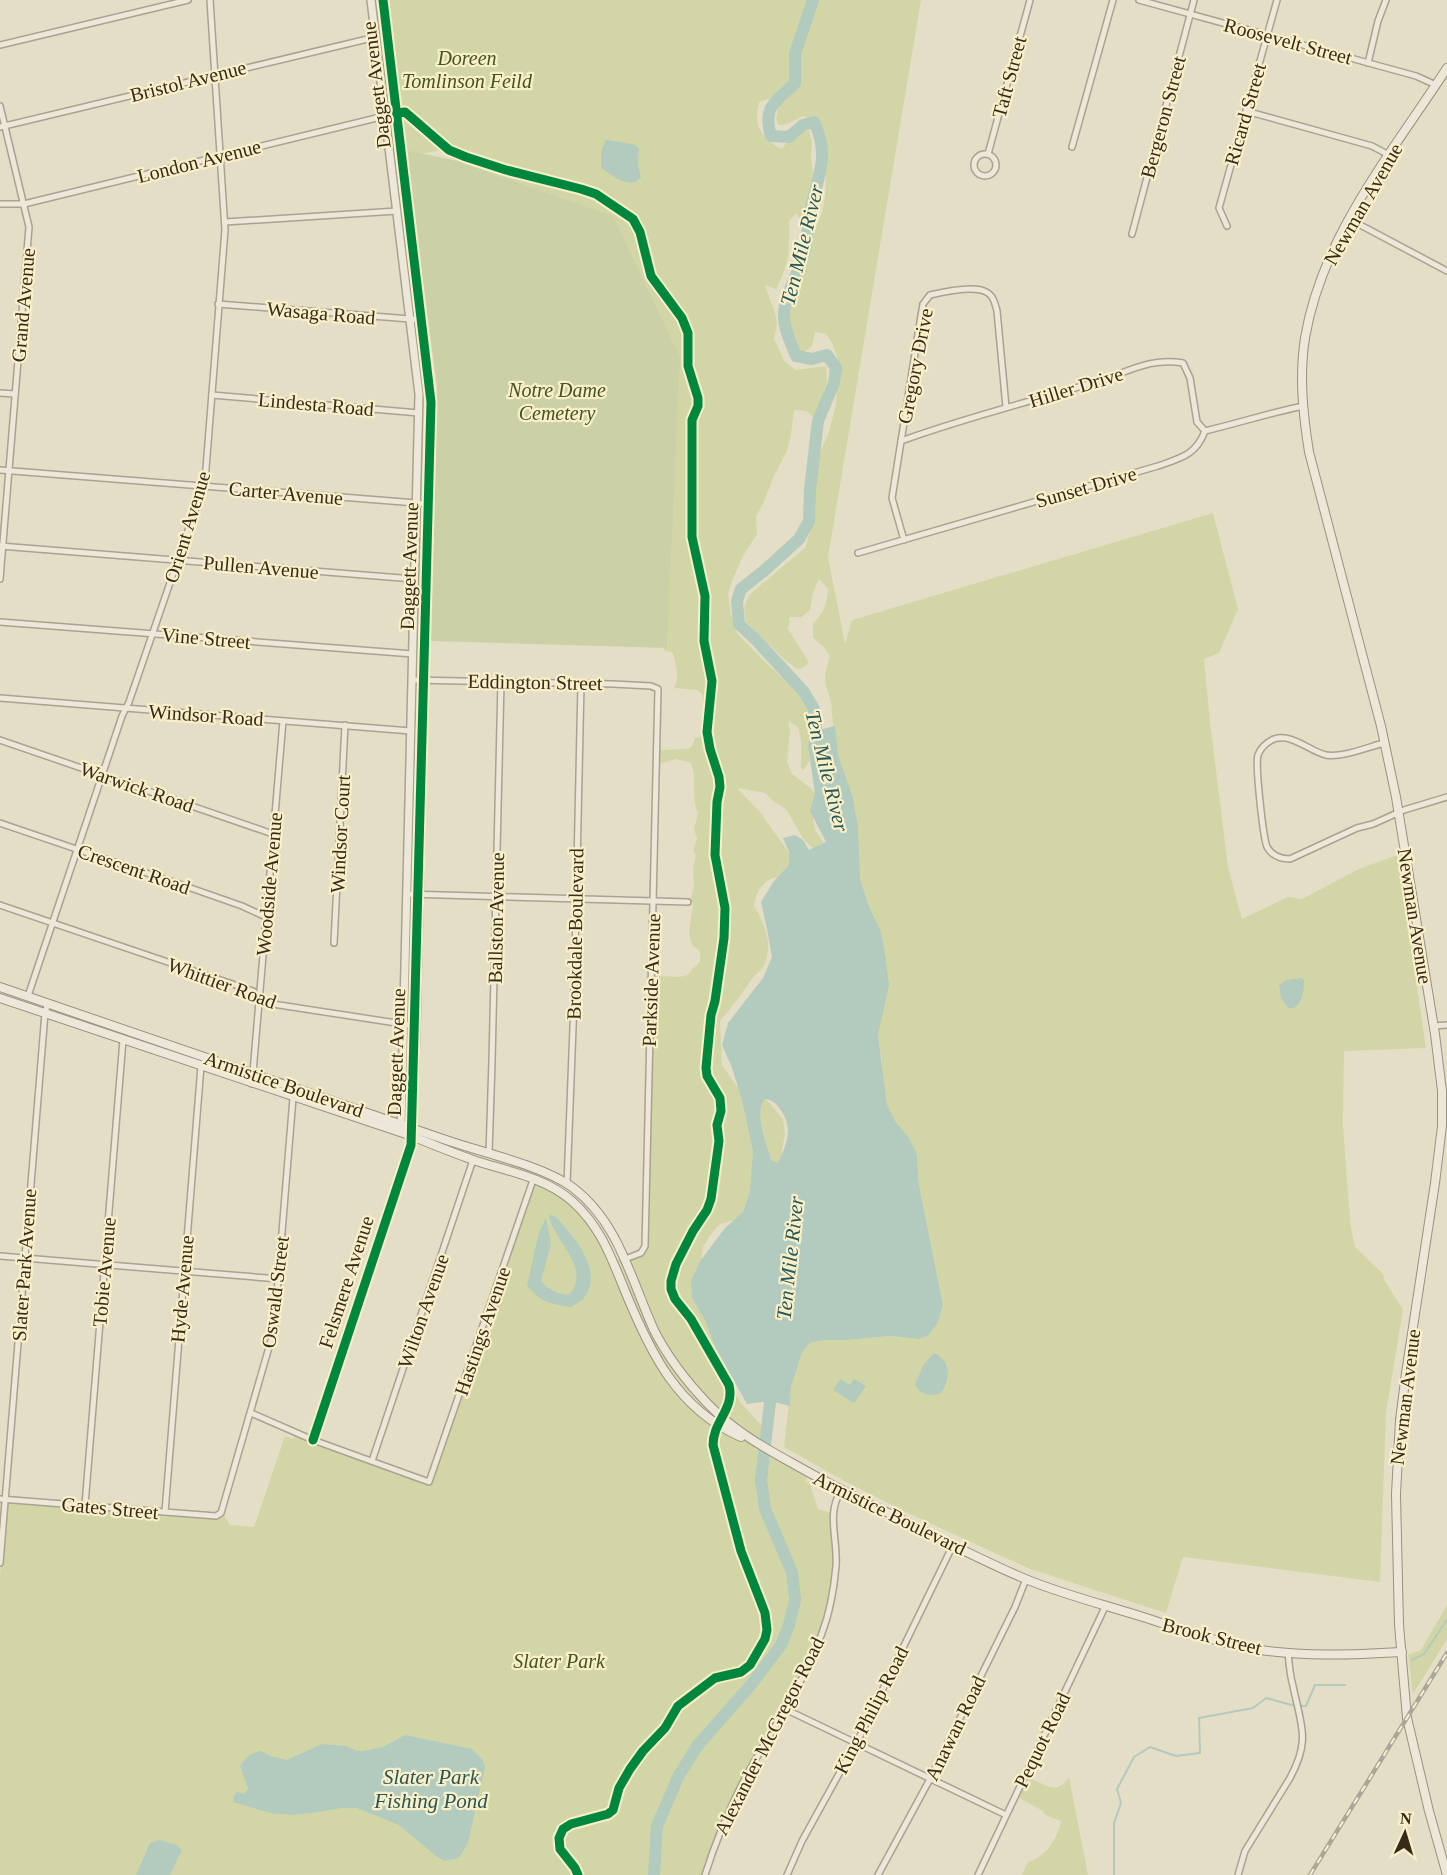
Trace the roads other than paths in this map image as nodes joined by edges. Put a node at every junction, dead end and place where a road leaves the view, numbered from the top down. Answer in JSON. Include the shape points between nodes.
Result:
{"nodes":[{"id":1,"x":188,"y":0,"type":"edge"},
{"id":2,"x":210,"y":0,"type":"edge"},
{"id":3,"x":371,"y":0,"type":"edge"},
{"id":4,"x":383,"y":0,"type":"edge"},
{"id":5,"x":1030,"y":0,"type":"edge"},
{"id":6,"x":1113,"y":0,"type":"edge"},
{"id":7,"x":1139,"y":0,"type":"edge"},
{"id":8,"x":1194,"y":0,"type":"edge"},
{"id":9,"x":1277,"y":0,"type":"edge"},
{"id":10,"x":1386,"y":0,"type":"edge"},
{"id":11,"x":1190,"y":14,"type":"junction"},
{"id":12,"x":1268,"y":36,"type":"junction"},
{"id":13,"x":376,"y":37,"type":"junction"},
{"id":14,"x":0,"y":45,"type":"edge"},
{"id":15,"x":1368,"y":63,"type":"junction"},
{"id":16,"x":1447,"y":68,"type":"edge"},
{"id":17,"x":215,"y":74,"type":"junction"},
{"id":18,"x":1436,"y":85,"type":"junction"},
{"id":19,"x":0,"y":106,"type":"edge"},
{"id":20,"x":1246,"y":111,"type":"junction"},
{"id":21,"x":397,"y":113,"type":"junction"},
{"id":22,"x":385,"y":117,"type":"junction"},
{"id":23,"x":2,"y":126,"type":"edge"},
{"id":24,"x":1072,"y":147,"type":"dead end"},
{"id":25,"x":988,"y":154,"type":"junction"},
{"id":26,"x":220,"y":156,"type":"junction"},
{"id":27,"x":1389,"y":156,"type":"junction"},
{"id":28,"x":0,"y":204,"type":"edge"},
{"id":29,"x":24,"y":204,"type":"junction"},
{"id":30,"x":397,"y":211,"type":"junction"},
{"id":31,"x":1349,"y":219,"type":"junction"},
{"id":32,"x":225,"y":222,"type":"junction"},
{"id":33,"x":1227,"y":226,"type":"dead end"},
{"id":34,"x":1132,"y":234,"type":"dead end"},
{"id":35,"x":1447,"y":271,"type":"edge"},
{"id":36,"x":218,"y":304,"type":"junction"},
{"id":37,"x":410,"y":320,"type":"junction"},
{"id":38,"x":423,"y":320,"type":"junction"},
{"id":39,"x":0,"y":393,"type":"edge"},
{"id":40,"x":15,"y":394,"type":"junction"},
{"id":41,"x":212,"y":395,"type":"junction"},
{"id":42,"x":1303,"y":406,"type":"junction"},
{"id":43,"x":1006,"y":408,"type":"junction"},
{"id":44,"x":419,"y":414,"type":"junction"},
{"id":45,"x":1204,"y":431,"type":"junction"},
{"id":46,"x":901,"y":441,"type":"junction"},
{"id":47,"x":0,"y":470,"type":"edge"},
{"id":48,"x":9,"y":471,"type":"junction"},
{"id":49,"x":204,"y":486,"type":"junction"},
{"id":50,"x":417,"y":503,"type":"junction"},
{"id":51,"x":429,"y":504,"type":"junction"},
{"id":52,"x":904,"y":540,"type":"junction"},
{"id":53,"x":1,"y":546,"type":"edge"},
{"id":54,"x":858,"y":553,"type":"dead end"},
{"id":55,"x":178,"y":560,"type":"junction"},
{"id":56,"x":0,"y":579,"type":"edge"},
{"id":57,"x":414,"y":579,"type":"junction"},
{"id":58,"x":0,"y":622,"type":"edge"},
{"id":59,"x":153,"y":634,"type":"junction"},
{"id":60,"x":413,"y":654,"type":"junction"},
{"id":61,"x":412,"y":680,"type":"junction"},
{"id":62,"x":424,"y":680,"type":"junction"},
{"id":63,"x":501,"y":682,"type":"junction"},
{"id":64,"x":581,"y":684,"type":"junction"},
{"id":65,"x":658,"y":689,"type":"joint"},
{"id":66,"x":0,"y":698,"type":"edge"},
{"id":67,"x":126,"y":708,"type":"junction"},
{"id":68,"x":283,"y":721,"type":"junction"},
{"id":69,"x":345,"y":726,"type":"junction"},
{"id":70,"x":411,"y":731,"type":"junction"},
{"id":71,"x":0,"y":740,"type":"edge"},
{"id":72,"x":1384,"y":743,"type":"junction"},
{"id":73,"x":103,"y":776,"type":"junction"},
{"id":74,"x":1447,"y":797,"type":"edge"},
{"id":75,"x":1398,"y":813,"type":"junction"},
{"id":76,"x":0,"y":823,"type":"edge"},
{"id":77,"x":273,"y":834,"type":"junction"},
{"id":78,"x":77,"y":849,"type":"junction"},
{"id":79,"x":407,"y":894,"type":"junction"},
{"id":80,"x":419,"y":895,"type":"junction"},
{"id":81,"x":496,"y":896,"type":"junction"},
{"id":82,"x":576,"y":899,"type":"junction"},
{"id":83,"x":654,"y":901,"type":"junction"},
{"id":84,"x":688,"y":902,"type":"dead end"},
{"id":85,"x":0,"y":905,"type":"edge"},
{"id":86,"x":266,"y":917,"type":"junction"},
{"id":87,"x":53,"y":923,"type":"junction"},
{"id":88,"x":334,"y":943,"type":"dead end"},
{"id":89,"x":0,"y":987,"type":"edge"},
{"id":90,"x":28,"y":996,"type":"junction"},
{"id":91,"x":259,"y":997,"type":"junction"},
{"id":92,"x":0,"y":998,"type":"edge"},
{"id":93,"x":48,"y":1003,"type":"junction"},
{"id":94,"x":45,"y":1013,"type":"junction"},
{"id":95,"x":404,"y":1023,"type":"junction"},
{"id":96,"x":1447,"y":1025,"type":"edge"},
{"id":97,"x":416,"y":1026,"type":"junction"},
{"id":98,"x":1433,"y":1026,"type":"junction"},
{"id":99,"x":123,"y":1040,"type":"junction"},
{"id":100,"x":201,"y":1066,"type":"junction"},
{"id":101,"x":253,"y":1074,"type":"junction"},
{"id":102,"x":252,"y":1084,"type":"junction"},
{"id":103,"x":293,"y":1098,"type":"junction"},
{"id":104,"x":401,"y":1129,"type":"junction"},
{"id":105,"x":412,"y":1132,"type":"junction"},
{"id":106,"x":489,"y":1154,"type":"junction"},
{"id":107,"x":473,"y":1160,"type":"junction"},
{"id":108,"x":533,"y":1180,"type":"junction"},
{"id":109,"x":567,"y":1184,"type":"junction"},
{"id":110,"x":0,"y":1256,"type":"edge"},
{"id":111,"x":25,"y":1259,"type":"junction"},
{"id":112,"x":625,"y":1259,"type":"junction"},
{"id":113,"x":105,"y":1265,"type":"junction"},
{"id":114,"x":184,"y":1271,"type":"junction"},
{"id":115,"x":279,"y":1279,"type":"junction"},
{"id":116,"x":251,"y":1413,"type":"junction"},
{"id":117,"x":313,"y":1440,"type":"junction"},
{"id":118,"x":754,"y":1442,"type":"junction"},
{"id":119,"x":372,"y":1461,"type":"junction"},
{"id":120,"x":841,"y":1491,"type":"junction"},
{"id":121,"x":2,"y":1499,"type":"edge"},
{"id":122,"x":85,"y":1505,"type":"junction"},
{"id":123,"x":165,"y":1512,"type":"junction"},
{"id":124,"x":219,"y":1515,"type":"joint"},
{"id":125,"x":953,"y":1545,"type":"junction"},
{"id":126,"x":0,"y":1563,"type":"edge"},
{"id":127,"x":1028,"y":1579,"type":"junction"},
{"id":128,"x":1106,"y":1605,"type":"junction"},
{"id":129,"x":1402,"y":1652,"type":"junction"},
{"id":130,"x":1288,"y":1653,"type":"junction"},
{"id":131,"x":785,"y":1709,"type":"junction"},
{"id":132,"x":856,"y":1743,"type":"junction"},
{"id":133,"x":930,"y":1779,"type":"junction"},
{"id":134,"x":1006,"y":1815,"type":"junction"},
{"id":135,"x":1445,"y":1863,"type":"edge"},
{"id":136,"x":705,"y":1875,"type":"edge"},
{"id":137,"x":787,"y":1875,"type":"edge"},
{"id":138,"x":878,"y":1875,"type":"edge"},
{"id":139,"x":978,"y":1875,"type":"edge"},
{"id":140,"x":1238,"y":1875,"type":"edge"},
{"id":141,"x":1447,"y":1875,"type":"edge"}],
"edges":[{"from":1,"to":14,"type":"street"},
{"from":2,"to":17,"type":"street","name":"Orient Avenue"},
{"from":3,"to":13,"type":"street","name":"Daggett Avenue"},
{"from":4,"to":21,"type":"street","name":"Daggett Avenue"},
{"from":5,"to":25,"type":"street","name":"Taft Street"},
{"from":6,"to":24,"type":"street"},
{"from":7,"to":11,"type":"street","name":"Roosevelt Street"},
{"from":8,"to":11,"type":"street","name":"Bergeron Street"},
{"from":9,"to":12,"type":"street","name":"Ricard Street"},
{"from":10,"to":15,"type":"street"},
{"from":11,"to":12,"type":"street","name":"Roosevelt Street"},
{"from":11,"to":34,"type":"street","name":"Bergeron Street"},
{"from":12,"to":15,"type":"street","name":"Roosevelt Street"},
{"from":12,"to":20,"type":"street","name":"Ricard Street"},
{"from":13,"to":17,"type":"street","name":"Bristol Avenue"},
{"from":13,"to":22,"type":"street","name":"Daggett Avenue"},
{"from":15,"to":18,"type":"street","name":"Roosevelt Street"},
{"from":16,"to":18,"type":"main road","name":"Newman Avenue"},
{"from":17,"to":23,"type":"street","name":"Bristol Avenue"},
{"from":17,"to":26,"type":"street","name":"Orient Avenue"},
{"from":18,"to":27,"type":"main road","name":"Newman Avenue"},
{"from":19,"to":23,"type":"street","name":"Grand Avenue"},
{"from":20,"to":27,"type":"street","via":[[1372,146]]},
{"from":20,"to":33,"type":"street","name":"Ricard Street","via":[[1219,208]]},
{"from":21,"to":22,"type":"street","name":"London Avenue"},
{"from":21,"to":38,"type":"street","name":"Daggett Avenue"},
{"from":22,"to":26,"type":"street","name":"London Avenue"},
{"from":22,"to":30,"type":"street","name":"Daggett Avenue"},
{"from":23,"to":29,"type":"street","name":"Grand Avenue"},
{"from":25,"to":25,"type":"street","name":"Taft Street","via":[[995,161],[995,168],[987,176],[980,175],[974,170],[974,162],[978,156]]},
{"from":26,"to":29,"type":"street","name":"London Avenue"},
{"from":26,"to":32,"type":"street","name":"Orient Avenue"},
{"from":27,"to":31,"type":"main road","name":"Newman Avenue"},
{"from":28,"to":29,"type":"street","name":"London Avenue"},
{"from":29,"to":40,"type":"street","name":"Grand Avenue","via":[[29,227]]},
{"from":30,"to":32,"type":"street"},
{"from":30,"to":37,"type":"street","name":"Daggett Avenue"},
{"from":31,"to":35,"type":"street"},
{"from":31,"to":42,"type":"main road","name":"Newman Avenue","via":[[1314,298],[1305,340]]},
{"from":32,"to":36,"type":"street","name":"Orient Avenue"},
{"from":36,"to":37,"type":"street","name":"Wasaga Road"},
{"from":36,"to":41,"type":"street","name":"Orient Avenue"},
{"from":37,"to":38,"type":"street","name":"Wasaga Road"},
{"from":37,"to":44,"type":"street","name":"Daggett Avenue"},
{"from":38,"to":51,"type":"street","name":"Daggett Avenue","via":[[431,402]]},
{"from":39,"to":40,"type":"street"},
{"from":40,"to":48,"type":"street","name":"Grand Avenue"},
{"from":41,"to":44,"type":"street","name":"Lindesta Road"},
{"from":41,"to":49,"type":"street","name":"Orient Avenue"},
{"from":42,"to":45,"type":"street"},
{"from":42,"to":72,"type":"main road","name":"Newman Avenue","via":[[1309,452]]},
{"from":43,"to":45,"type":"street","name":"Hiller Drive","via":[[1168,360],[1183,363],[1190,378],[1197,422]]},
{"from":43,"to":46,"type":"street","name":"Hiller Drive"},
{"from":43,"to":46,"type":"street","name":"Gregory Drive","via":[[994,299],[984,291],[970,290],[930,295],[923,304]]},
{"from":44,"to":50,"type":"street","name":"Daggett Avenue"},
{"from":45,"to":52,"type":"street","name":"Sunset Drive","via":[[1187,456]]},
{"from":46,"to":52,"type":"street","name":"Gregory Drive","via":[[892,498]]},
{"from":47,"to":48,"type":"street","name":"Carter Avenue"},
{"from":48,"to":49,"type":"street","name":"Carter Avenue"},
{"from":48,"to":53,"type":"street","name":"Grand Avenue"},
{"from":49,"to":50,"type":"street","name":"Carter Avenue"},
{"from":49,"to":55,"type":"street","name":"Orient Avenue"},
{"from":50,"to":51,"type":"street","name":"Carter Avenue"},
{"from":50,"to":57,"type":"street","name":"Daggett Avenue"},
{"from":51,"to":62,"type":"street","name":"Daggett Avenue"},
{"from":52,"to":54,"type":"street","name":"Sunset Drive"},
{"from":53,"to":55,"type":"street","name":"Pullen Avenue"},
{"from":53,"to":56,"type":"street","name":"Grand Avenue"},
{"from":55,"to":57,"type":"street","name":"Pullen Avenue"},
{"from":55,"to":59,"type":"street","name":"Orient Avenue"},
{"from":57,"to":60,"type":"street","name":"Daggett Avenue"},
{"from":58,"to":59,"type":"street","name":"Vine Street"},
{"from":59,"to":60,"type":"street","name":"Vine Street"},
{"from":59,"to":67,"type":"street","name":"Orient Avenue"},
{"from":60,"to":61,"type":"street","name":"Daggett Avenue"},
{"from":61,"to":62,"type":"street","name":"Eddington Street"},
{"from":61,"to":70,"type":"street","name":"Daggett Avenue"},
{"from":62,"to":63,"type":"street","name":"Eddington Street"},
{"from":62,"to":80,"type":"street","name":"Daggett Avenue"},
{"from":63,"to":64,"type":"street","name":"Eddington Street"},
{"from":63,"to":81,"type":"street","name":"Ballston Avenue"},
{"from":64,"to":65,"type":"street","name":"Eddington Street"},
{"from":64,"to":82,"type":"street","name":"Brookdale Boulevard"},
{"from":65,"to":83,"type":"street","name":"Parkside Avenue"},
{"from":66,"to":67,"type":"street","name":"Windsor Road"},
{"from":67,"to":68,"type":"street","name":"Windsor Road"},
{"from":67,"to":73,"type":"street","name":"Orient Avenue"},
{"from":68,"to":69,"type":"street","name":"Windsor Road"},
{"from":68,"to":77,"type":"street","name":"Woodside Avenue"},
{"from":69,"to":70,"type":"street","name":"Windsor Road"},
{"from":69,"to":88,"type":"street","name":"Windsor Court"},
{"from":70,"to":79,"type":"street","name":"Daggett Avenue"},
{"from":71,"to":73,"type":"street","name":"Warwick Road"},
{"from":72,"to":75,"type":"main road","name":"Newman Avenue"},
{"from":72,"to":75,"type":"street","via":[[1328,755],[1294,740],[1276,738],[1264,744],[1258,756],[1267,847],[1280,859],[1290,859]]},
{"from":73,"to":77,"type":"street","name":"Warwick Road"},
{"from":73,"to":78,"type":"street","name":"Orient Avenue"},
{"from":74,"to":75,"type":"street"},
{"from":75,"to":98,"type":"main road","name":"Newman Avenue"},
{"from":76,"to":78,"type":"street","name":"Crescent Road"},
{"from":77,"to":86,"type":"street","name":"Woodside Avenue"},
{"from":78,"to":86,"type":"street","name":"Crescent Road"},
{"from":78,"to":87,"type":"street","name":"Orient Avenue"},
{"from":79,"to":80,"type":"street"},
{"from":79,"to":95,"type":"street","name":"Daggett Avenue"},
{"from":80,"to":81,"type":"street"},
{"from":80,"to":97,"type":"street","name":"Daggett Avenue"},
{"from":81,"to":82,"type":"street"},
{"from":81,"to":106,"type":"street","name":"Ballston Avenue"},
{"from":82,"to":83,"type":"street"},
{"from":82,"to":109,"type":"street","name":"Brookdale Boulevard"},
{"from":83,"to":84,"type":"street"},
{"from":83,"to":112,"type":"street","name":"Parkside Avenue","via":[[645,1246],[641,1253]]},
{"from":85,"to":87,"type":"street","name":"Whittier Road"},
{"from":86,"to":91,"type":"street","name":"Woodside Avenue"},
{"from":87,"to":90,"type":"street","name":"Orient Avenue"},
{"from":87,"to":91,"type":"street","name":"Whittier Road","via":[[253,991]]},
{"from":89,"to":90,"type":"main road","name":"Armistice Boulevard"},
{"from":90,"to":93,"type":"main road","name":"Armistice Boulevard"},
{"from":91,"to":95,"type":"street","name":"Whittier Road","via":[[266,1003]]},
{"from":91,"to":101,"type":"street","name":"Woodside Avenue"},
{"from":92,"to":94,"type":"main road","name":"Armistice Boulevard"},
{"from":93,"to":94,"type":"street","name":"Slater Park Avenue"},
{"from":93,"to":101,"type":"main road","name":"Armistice Boulevard"},
{"from":94,"to":99,"type":"main road","name":"Armistice Boulevard"},
{"from":94,"to":111,"type":"street","name":"Slater Park Avenue"},
{"from":95,"to":97,"type":"street","name":"Whittier Road"},
{"from":95,"to":104,"type":"street","name":"Daggett Avenue"},
{"from":96,"to":98,"type":"street"},
{"from":97,"to":105,"type":"street","name":"Daggett Avenue"},
{"from":98,"to":129,"type":"main road","name":"Newman Avenue","via":[[1442,1091],[1442,1126],[1397,1462],[1396,1556]]},
{"from":99,"to":100,"type":"main road","name":"Armistice Boulevard"},
{"from":99,"to":113,"type":"street","name":"Tobie Avenue"},
{"from":100,"to":102,"type":"main road","name":"Armistice Boulevard"},
{"from":100,"to":114,"type":"street","name":"Hyde Avenue"},
{"from":101,"to":102,"type":"street","name":"Woodside Avenue"},
{"from":101,"to":104,"type":"main road","name":"Armistice Boulevard"},
{"from":102,"to":103,"type":"main road","name":"Armistice Boulevard"},
{"from":103,"to":104,"type":"main road","name":"Armistice Boulevard"},
{"from":103,"to":115,"type":"street","name":"Oswald Street"},
{"from":104,"to":105,"type":"main road","name":"Armistice Boulevard"},
{"from":105,"to":106,"type":"main road","name":"Armistice Boulevard"},
{"from":105,"to":107,"type":"main road","name":"Armistice Boulevard"},
{"from":105,"to":117,"type":"street","name":"Felsmere Avenue"},
{"from":106,"to":109,"type":"main road","name":"Armistice Boulevard"},
{"from":107,"to":108,"type":"main road","name":"Armistice Boulevard"},
{"from":107,"to":119,"type":"street","name":"Wilton Avenue"},
{"from":108,"to":118,"type":"main road","name":"Armistice Boulevard","via":[[567,1197],[593,1223],[657,1360],[694,1408],[726,1430]]},
{"from":108,"to":119,"type":"street","name":"Hastings Avenue","via":[[431,1479],[429,1482]]},
{"from":109,"to":112,"type":"main road","name":"Armistice Boulevard","via":[[607,1224]]},
{"from":110,"to":111,"type":"street"},
{"from":111,"to":113,"type":"street"},
{"from":111,"to":121,"type":"street","name":"Slater Park Avenue"},
{"from":112,"to":118,"type":"main road","name":"Armistice Boulevard","via":[[654,1330],[676,1367],[722,1418]]},
{"from":113,"to":114,"type":"street"},
{"from":113,"to":122,"type":"street","name":"Tobie Avenue"},
{"from":114,"to":115,"type":"street"},
{"from":114,"to":123,"type":"street","name":"Hyde Avenue"},
{"from":115,"to":116,"type":"street","name":"Oswald Street","via":[[274,1330]]},
{"from":116,"to":117,"type":"street"},
{"from":116,"to":124,"type":"street","name":"Oswald Street"},
{"from":117,"to":119,"type":"street"},
{"from":118,"to":120,"type":"main road","name":"Armistice Boulevard"},
{"from":120,"to":125,"type":"main road","name":"Armistice Boulevard"},
{"from":120,"to":131,"type":"street","name":"Alexander McGregor Road","via":[[833,1511],[836,1565],[827,1617]]},
{"from":121,"to":122,"type":"street","name":"Gates Street"},
{"from":121,"to":126,"type":"street","name":"Slater Park Avenue"},
{"from":122,"to":123,"type":"street","name":"Gates Street"},
{"from":123,"to":124,"type":"street","name":"Gates Street"},
{"from":125,"to":127,"type":"main road","name":"Armistice Boulevard"},
{"from":125,"to":132,"type":"street","name":"King Philip Road"},
{"from":127,"to":128,"type":"main road","name":"Brook Street"},
{"from":127,"to":133,"type":"street","name":"Anawan Road"},
{"from":128,"to":130,"type":"main road","name":"Brook Street","via":[[1212,1639]]},
{"from":128,"to":134,"type":"street","name":"Pequot Road"},
{"from":129,"to":130,"type":"main road","name":"Brook Street","via":[[1326,1656]]},
{"from":129,"to":135,"type":"main road","name":"Newman Avenue","via":[[1407,1718]]},
{"from":130,"to":140,"type":"street","via":[[1303,1743],[1296,1767],[1245,1851]]},
{"from":131,"to":132,"type":"street"},
{"from":131,"to":136,"type":"street","name":"Alexander McGregor Road","via":[[732,1805]]},
{"from":132,"to":133,"type":"street"},
{"from":132,"to":137,"type":"street","name":"King Philip Road"},
{"from":133,"to":134,"type":"street"},
{"from":133,"to":138,"type":"street","name":"Anawan Road"},
{"from":134,"to":139,"type":"street","name":"Pequot Road"},
{"from":135,"to":141,"type":"main road","name":"Newman Avenue"}]}
